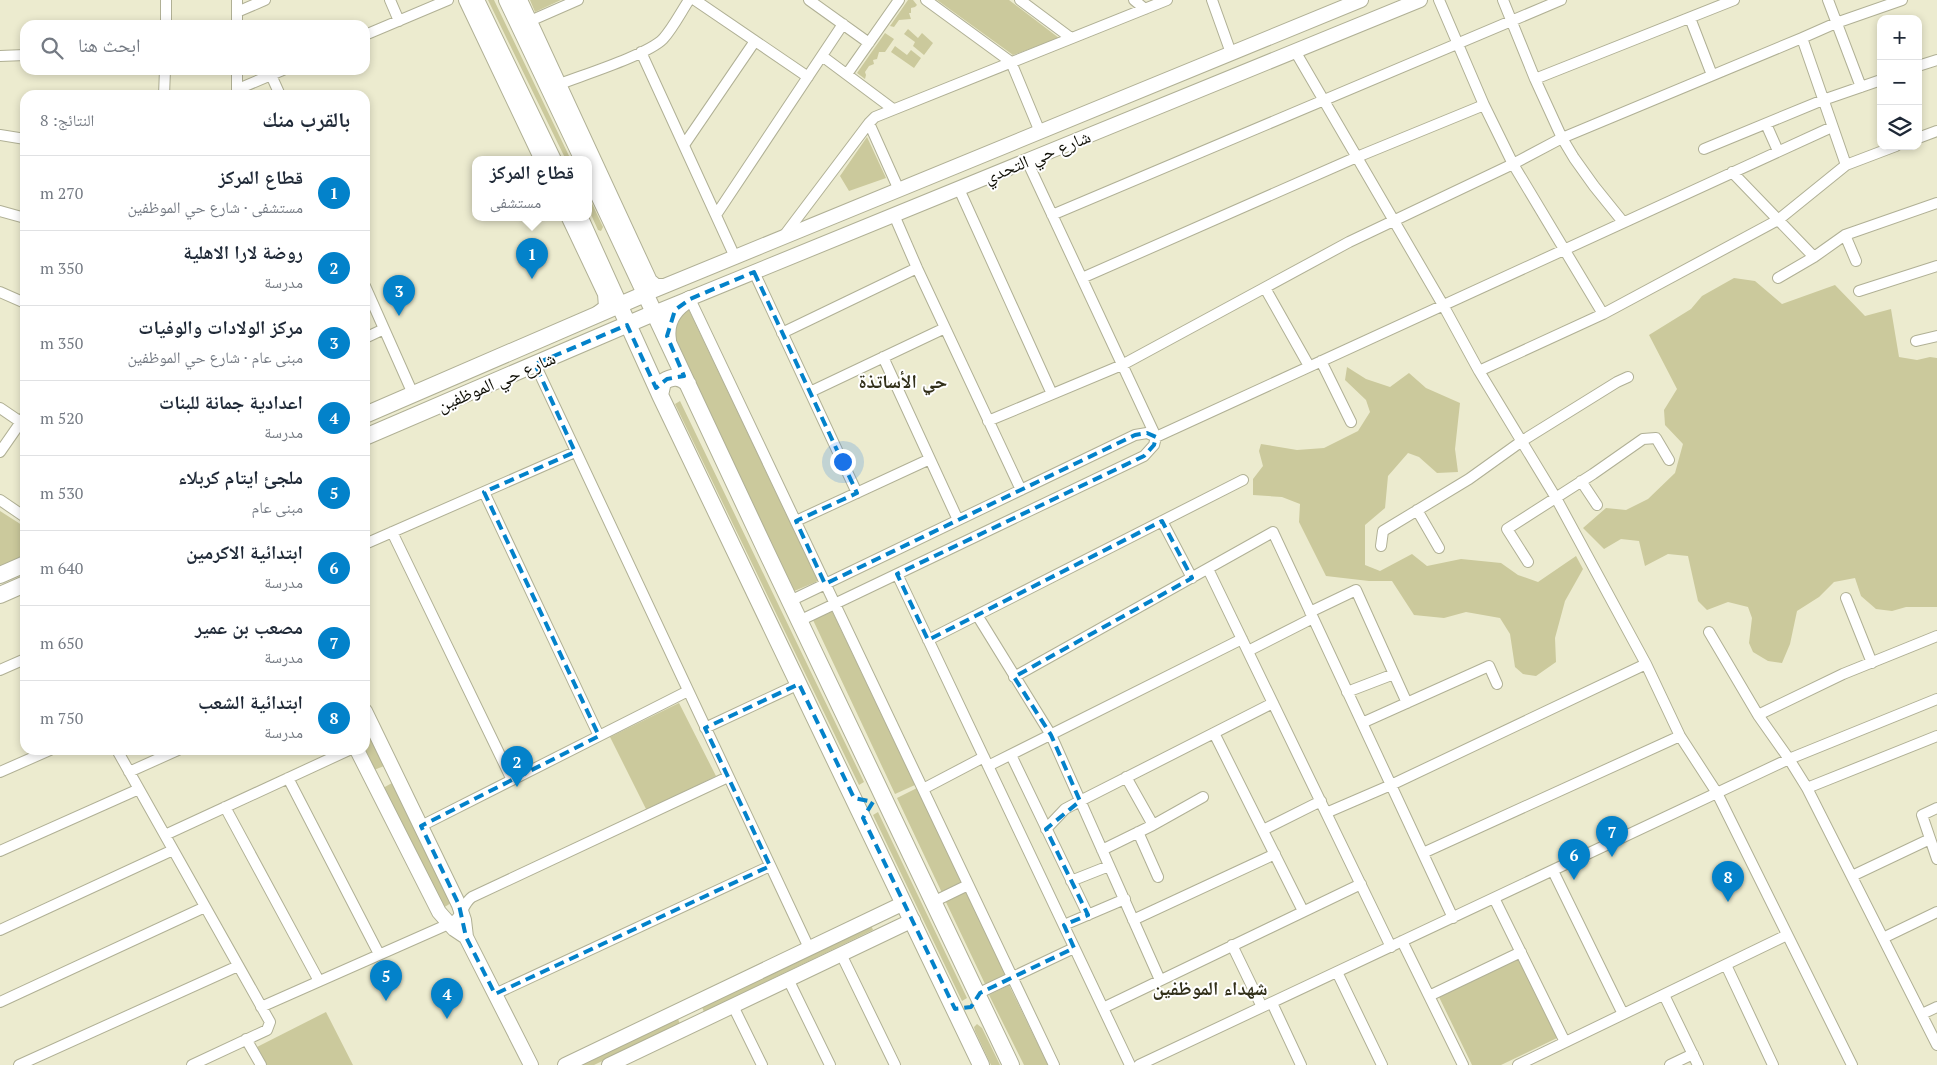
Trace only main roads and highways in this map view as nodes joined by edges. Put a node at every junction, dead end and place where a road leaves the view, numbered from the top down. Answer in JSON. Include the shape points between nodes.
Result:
{"nodes":[{"id":1,"x":466,"y":0,"type":"edge"},
{"id":2,"x":476,"y":0,"type":"edge"},
{"id":3,"x":507,"y":0,"type":"edge"},
{"id":4,"x":520,"y":0,"type":"edge"},
{"id":5,"x":1361,"y":0,"type":"edge"},
{"id":6,"x":1420,"y":0,"type":"edge"},
{"id":7,"x":1144,"y":90,"type":"junction"},
{"id":8,"x":1099,"y":107,"type":"junction"},
{"id":9,"x":1150,"y":112,"type":"junction"},
{"id":10,"x":1110,"y":126,"type":"junction"},
{"id":11,"x":998,"y":149,"type":"junction"},
{"id":12,"x":540,"y":156,"type":"edge"},
{"id":13,"x":551,"y":156,"type":"edge"},
{"id":14,"x":581,"y":156,"type":"edge"},
{"id":15,"x":588,"y":156,"type":"edge"},
{"id":16,"x":968,"y":161,"type":"junction"},
{"id":17,"x":1008,"y":168,"type":"junction"},
{"id":18,"x":594,"y":171,"type":"edge"},
{"id":19,"x":978,"y":181,"type":"junction"},
{"id":20,"x":608,"y":212,"type":"junction"},
{"id":21,"x":570,"y":221,"type":"edge"},
{"id":22,"x":582,"y":222,"type":"edge"},
{"id":23,"x":731,"y":258,"type":"junction"},
{"id":24,"x":735,"y":280,"type":"junction"},
{"id":25,"x":664,"y":286,"type":"junction"},
{"id":26,"x":645,"y":294,"type":"junction"},
{"id":27,"x":690,"y":299,"type":"junction"},
{"id":28,"x":618,"y":305,"type":"junction"},
{"id":29,"x":598,"y":313,"type":"junction"},
{"id":30,"x":654,"y":313,"type":"junction"},
{"id":31,"x":627,"y":325,"type":"junction"},
{"id":32,"x":669,"y":345,"type":"junction"},
{"id":33,"x":493,"y":359,"type":"junction"},
{"id":34,"x":468,"y":370,"type":"junction"},
{"id":35,"x":502,"y":378,"type":"junction"},
{"id":36,"x":688,"y":384,"type":"junction"},
{"id":37,"x":478,"y":389,"type":"junction"},
{"id":38,"x":660,"y":395,"type":"junction"},
{"id":39,"x":370,"y":413,"type":"edge"},
{"id":40,"x":370,"y":435,"type":"edge"},
{"id":41,"x":20,"y":566,"type":"edge"},
{"id":42,"x":0,"y":575,"type":"edge"},
{"id":43,"x":20,"y":586,"type":"edge"},
{"id":44,"x":0,"y":595,"type":"edge"},
{"id":45,"x":370,"y":721,"type":"edge"},
{"id":46,"x":359,"y":755,"type":"edge"},
{"id":47,"x":394,"y":771,"type":"junction"},
{"id":48,"x":372,"y":781,"type":"junction"},
{"id":49,"x":878,"y":786,"type":"junction"},
{"id":50,"x":854,"y":798,"type":"junction"},
{"id":51,"x":888,"y":807,"type":"junction"},
{"id":52,"x":863,"y":818,"type":"junction"},
{"id":53,"x":904,"y":903,"type":"junction"},
{"id":54,"x":869,"y":920,"type":"junction"},
{"id":55,"x":913,"y":920,"type":"junction"},
{"id":56,"x":466,"y":937,"type":"junction"},
{"id":57,"x":875,"y":938,"type":"junction"},
{"id":58,"x":978,"y":996,"type":"junction"},
{"id":59,"x":698,"y":1001,"type":"junction"},
{"id":60,"x":955,"y":1009,"type":"junction"},
{"id":61,"x":677,"y":1012,"type":"junction"},
{"id":62,"x":705,"y":1019,"type":"junction"},
{"id":63,"x":989,"y":1020,"type":"junction"},
{"id":64,"x":685,"y":1029,"type":"junction"},
{"id":65,"x":966,"y":1032,"type":"junction"},
{"id":66,"x":530,"y":1065,"type":"edge"},
{"id":67,"x":565,"y":1065,"type":"edge"},
{"id":68,"x":609,"y":1065,"type":"edge"},
{"id":69,"x":982,"y":1065,"type":"edge"},
{"id":70,"x":1011,"y":1065,"type":"edge"}],
"edges":[{"from":1,"to":12,"type":"main road"},
{"from":2,"to":13,"type":"main road"},
{"from":3,"to":14,"type":"main road"},
{"from":4,"to":15,"type":"main road","via":[[560,84]]},
{"from":5,"to":7,"type":"main road","name":"شارع حي التحدي"},
{"from":6,"to":9,"type":"main road","name":"شارع حي التحدي"},
{"from":7,"to":8,"type":"main road","name":"شارع حي التحدي"},
{"from":7,"to":9,"type":"main road","via":[[1138,97],[1138,103]]},
{"from":8,"to":10,"type":"main road","via":[[1111,111],[1113,121]]},
{"from":8,"to":11,"type":"main road","name":"شارع حي التحدي"},
{"from":9,"to":10,"type":"main road","name":"شارع حي التحدي"},
{"from":10,"to":17,"type":"main road","name":"شارع حي التحدي"},
{"from":11,"to":16,"type":"main road","name":"شارع حي التحدي"},
{"from":11,"to":17,"type":"main road","via":[[992,156],[994,165],[999,169]]},
{"from":16,"to":19,"type":"main road","via":[[977,162],[981,167]]},
{"from":16,"to":23,"type":"main road","name":"شارع حي التحدي"},
{"from":17,"to":19,"type":"main road","name":"شارع حي التحدي"},
{"from":18,"to":20,"type":"main road"},
{"from":18,"to":25,"type":"main road","via":[[650,281],[656,286]]},
{"from":19,"to":24,"type":"main road","name":"شارع حي التحدي"},
{"from":20,"to":22,"type":"main road","via":[[610,225],[601,233],[590,232]]},
{"from":20,"to":26,"type":"main road"},
{"from":21,"to":29,"type":"main road","via":[[606,294],[606,307]]},
{"from":22,"to":28,"type":"main road"},
{"from":23,"to":24,"type":"main road","via":[[721,266],[720,273],[726,280]]},
{"from":23,"to":25,"type":"main road","name":"شارع حي التحدي"},
{"from":24,"to":27,"type":"main road","name":"شارع حي التحدي"},
{"from":25,"to":26,"type":"main road","name":"شارع حي التحدي"},
{"from":26,"to":28,"type":"main road","name":"شارع حي الموظفين"},
{"from":26,"to":30,"type":"main road"},
{"from":27,"to":30,"type":"main road","name":"شارع حي التحدي"},
{"from":27,"to":32,"type":"main road","via":[[670,318]]},
{"from":28,"to":29,"type":"main road","name":"شارع حي الموظفين"},
{"from":28,"to":31,"type":"main road"},
{"from":29,"to":33,"type":"main road","name":"شارع حي الموظفين"},
{"from":30,"to":31,"type":"main road","name":"شارع حي الموظفين"},
{"from":30,"to":32,"type":"main road"},
{"from":31,"to":35,"type":"main road","name":"شارع حي الموظفين"},
{"from":31,"to":38,"type":"main road"},
{"from":32,"to":36,"type":"main road"},
{"from":33,"to":34,"type":"main road","name":"شارع حي الموظفين"},
{"from":33,"to":35,"type":"main road","via":[[492,369]]},
{"from":34,"to":37,"type":"main road","via":[[476,375]]},
{"from":34,"to":39,"type":"main road","name":"شارع حي الموظفين"},
{"from":35,"to":37,"type":"main road","name":"شارع حي الموظفين"},
{"from":36,"to":38,"type":"main road","via":[[676,377],[667,379],[661,386]]},
{"from":36,"to":49,"type":"main road"},
{"from":37,"to":40,"type":"main road","name":"شارع حي الموظفين"},
{"from":38,"to":50,"type":"main road"},
{"from":41,"to":42,"type":"main road"},
{"from":43,"to":44,"type":"main road"},
{"from":45,"to":47,"type":"main road"},
{"from":46,"to":48,"type":"main road"},
{"from":47,"to":48,"type":"main road"},
{"from":47,"to":56,"type":"main road","via":[[462,912]]},
{"from":48,"to":56,"type":"main road","via":[[439,912],[448,924]]},
{"from":49,"to":50,"type":"main road","via":[[868,798]]},
{"from":49,"to":51,"type":"main road"},
{"from":50,"to":52,"type":"main road"},
{"from":51,"to":52,"type":"main road","via":[[874,806]]},
{"from":51,"to":58,"type":"main road"},
{"from":52,"to":53,"type":"main road"},
{"from":53,"to":54,"type":"main road"},
{"from":53,"to":55,"type":"main road"},
{"from":54,"to":57,"type":"main road","via":[[879,926]]},
{"from":54,"to":59,"type":"main road"},
{"from":55,"to":57,"type":"main road"},
{"from":55,"to":60,"type":"main road"},
{"from":56,"to":66,"type":"main road"},
{"from":57,"to":62,"type":"main road"},
{"from":58,"to":60,"type":"main road","via":[[968,1009]]},
{"from":58,"to":63,"type":"main road"},
{"from":59,"to":61,"type":"main road"},
{"from":59,"to":62,"type":"main road","via":[[696,1010]]},
{"from":60,"to":65,"type":"main road"},
{"from":61,"to":64,"type":"main road","via":[[686,1020]]},
{"from":61,"to":67,"type":"main road"},
{"from":62,"to":64,"type":"main road"},
{"from":63,"to":65,"type":"main road","via":[[973,1022]]},
{"from":63,"to":70,"type":"main road"},
{"from":64,"to":68,"type":"main road"},
{"from":65,"to":69,"type":"main road"}]}
